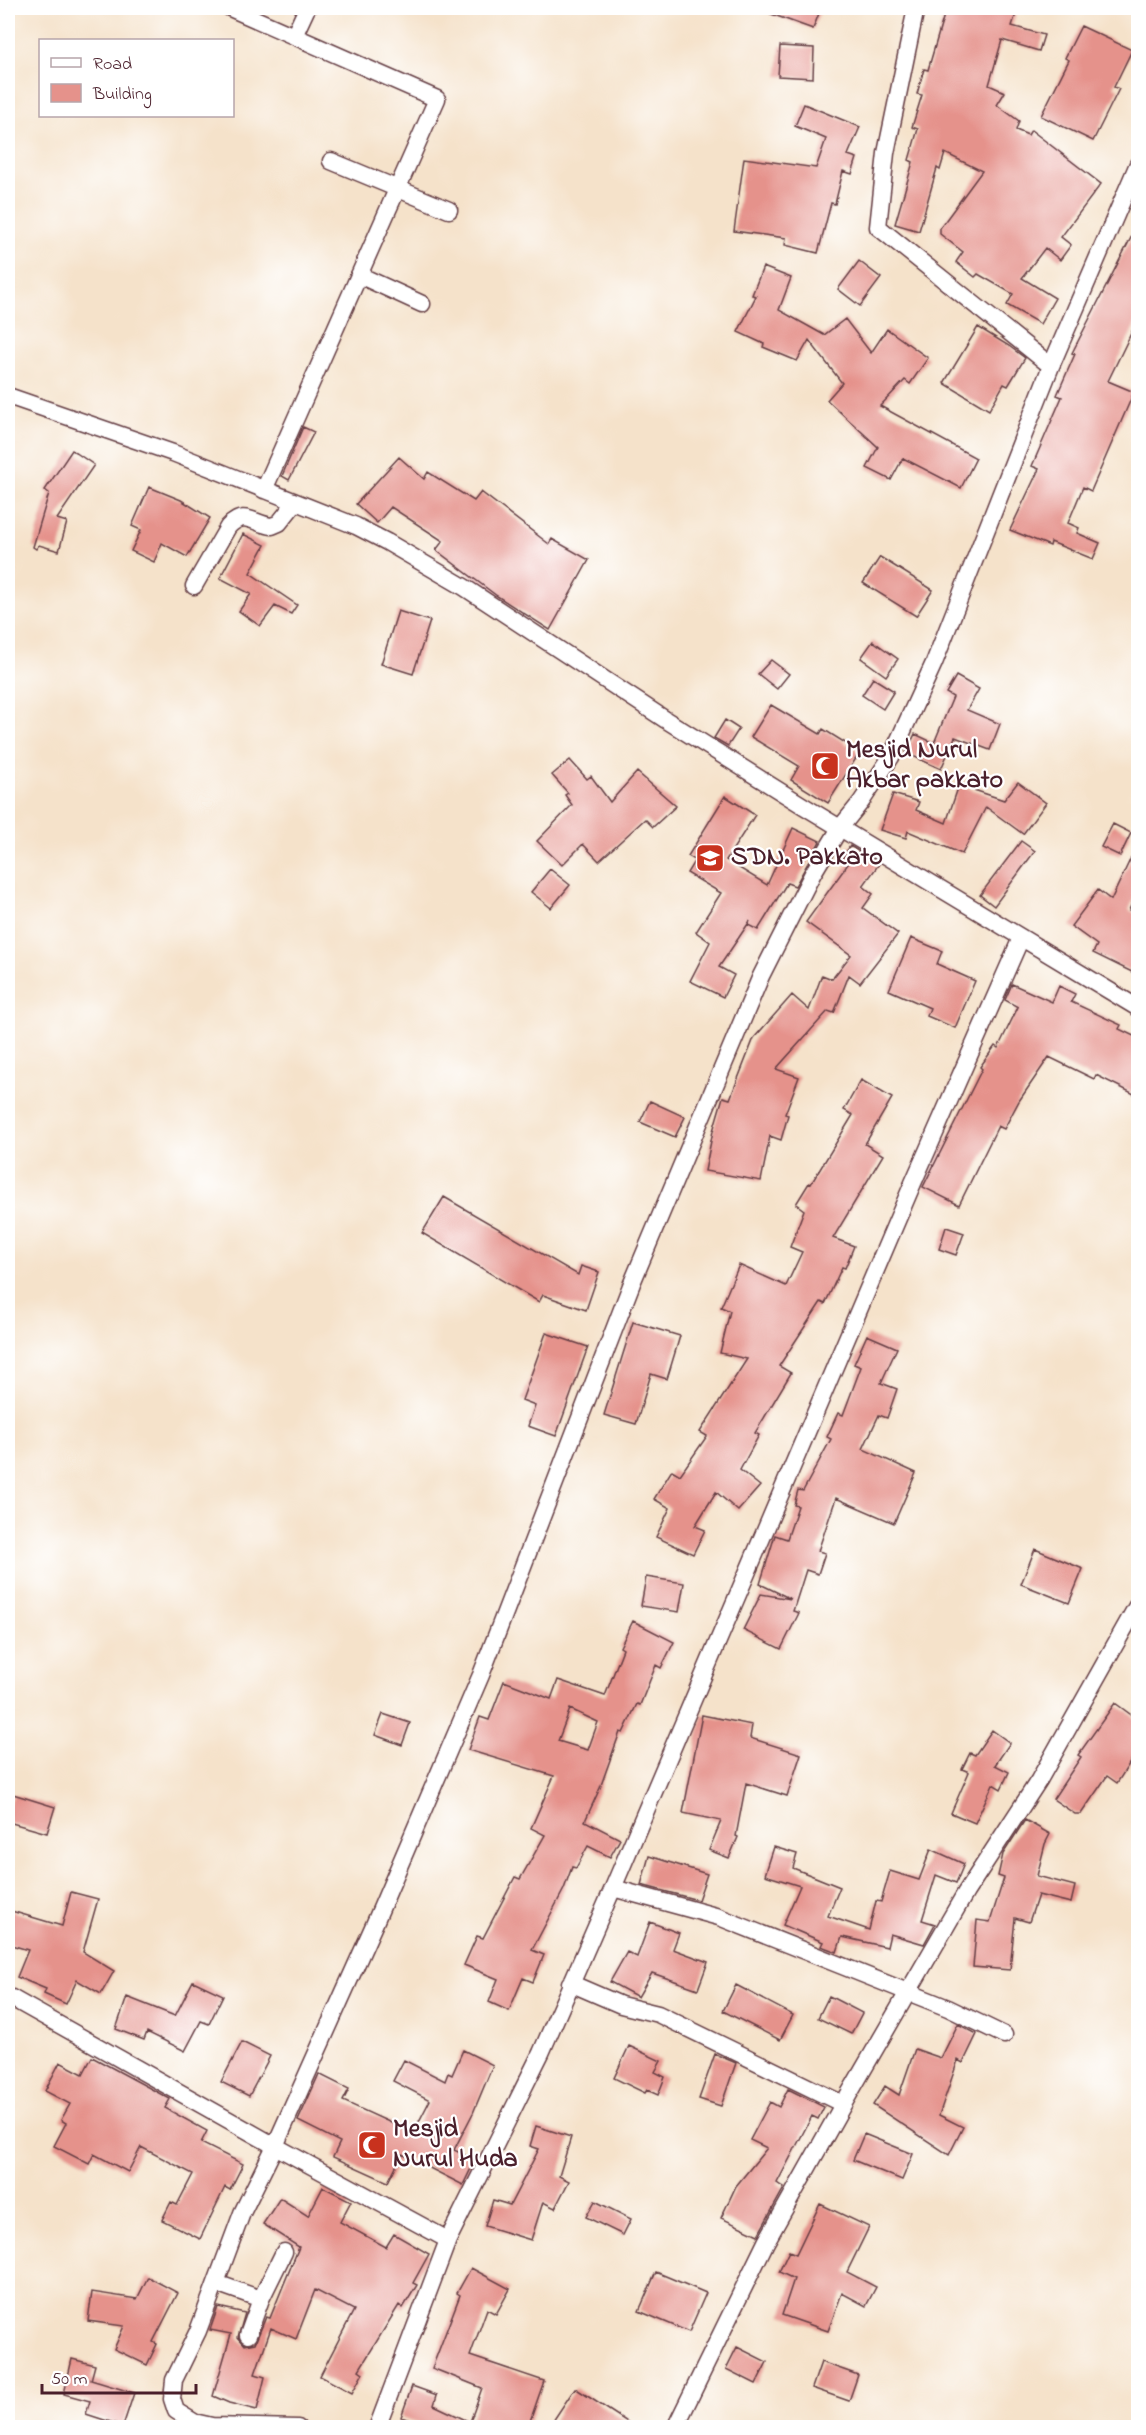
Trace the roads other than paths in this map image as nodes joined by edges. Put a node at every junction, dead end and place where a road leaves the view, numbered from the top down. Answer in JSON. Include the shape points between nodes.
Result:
{"nodes":[{"id":1,"x":230,"y":8,"type":"edge"},
{"id":2,"x":307,"y":8,"type":"edge"},
{"id":3,"x":916,"y":8,"type":"edge"},
{"id":4,"x":294,"y":36,"type":"junction"},
{"id":5,"x":331,"y":161,"type":"dead end"},
{"id":6,"x":1138,"y":165,"type":"edge"},
{"id":7,"x":397,"y":189,"type":"junction"},
{"id":8,"x":448,"y":210,"type":"dead end"},
{"id":9,"x":359,"y":275,"type":"junction"},
{"id":10,"x":422,"y":304,"type":"dead end"},
{"id":11,"x":1051,"y":366,"type":"junction"},
{"id":12,"x":8,"y":396,"type":"edge"},
{"id":13,"x":264,"y":490,"type":"junction"},
{"id":14,"x":295,"y":503,"type":"junction"},
{"id":15,"x":194,"y":586,"type":"dead end"},
{"id":16,"x":840,"y":828,"type":"junction"},
{"id":17,"x":1021,"y":938,"type":"junction"},
{"id":18,"x":1138,"y":1008,"type":"edge"},
{"id":19,"x":1138,"y":1604,"type":"edge"},
{"id":20,"x":614,"y":1888,"type":"junction"},
{"id":21,"x":570,"y":1983,"type":"junction"},
{"id":22,"x":907,"y":1993,"type":"junction"},
{"id":23,"x":8,"y":1996,"type":"edge"},
{"id":24,"x":1004,"y":2035,"type":"dead end"},
{"id":25,"x":843,"y":2104,"type":"junction"},
{"id":26,"x":275,"y":2146,"type":"junction"},
{"id":27,"x":448,"y":2240,"type":"junction"},
{"id":28,"x":284,"y":2253,"type":"dead end"},
{"id":29,"x":216,"y":2283,"type":"junction"},
{"id":30,"x":261,"y":2299,"type":"junction"},
{"id":31,"x":248,"y":2335,"type":"dead end"},
{"id":32,"x":298,"y":2427,"type":"edge"},
{"id":33,"x":377,"y":2427,"type":"edge"},
{"id":34,"x":675,"y":2427,"type":"edge"}],
"edges":[{"from":1,"to":4,"type":"street"},
{"from":2,"to":4,"type":"street"},
{"from":3,"to":11,"type":"street","via":[[886,153],[878,227]]},
{"from":4,"to":7,"type":"street","via":[[437,99]]},
{"from":5,"to":7,"type":"street"},
{"from":6,"to":11,"type":"street"},
{"from":7,"to":8,"type":"street"},
{"from":7,"to":9,"type":"street"},
{"from":9,"to":10,"type":"street"},
{"from":9,"to":13,"type":"street"},
{"from":11,"to":16,"type":"street","via":[[930,673],[891,757]]},
{"from":12,"to":13,"type":"street","via":[[162,449]]},
{"from":13,"to":14,"type":"street"},
{"from":14,"to":15,"type":"street","via":[[272,526],[245,517],[234,521]]},
{"from":14,"to":16,"type":"street","via":[[356,526],[464,586],[666,720]]},
{"from":16,"to":17,"type":"street"},
{"from":16,"to":26,"type":"street","via":[[761,976],[632,1283],[481,1675]]},
{"from":17,"to":18,"type":"street"},
{"from":17,"to":20,"type":"street"},
{"from":19,"to":22,"type":"street","via":[[1039,1780],[966,1892]]},
{"from":20,"to":21,"type":"street"},
{"from":20,"to":22,"type":"street","via":[[719,1917]]},
{"from":21,"to":25,"type":"street","via":[[621,2006],[658,2014]]},
{"from":21,"to":27,"type":"street","via":[[541,2053]]},
{"from":22,"to":24,"type":"street"},
{"from":22,"to":25,"type":"street"},
{"from":23,"to":26,"type":"street"},
{"from":25,"to":34,"type":"street","via":[[766,2242]]},
{"from":26,"to":27,"type":"street"},
{"from":26,"to":29,"type":"street","via":[[242,2213]]},
{"from":27,"to":33,"type":"street"},
{"from":28,"to":30,"type":"street"},
{"from":29,"to":30,"type":"street"},
{"from":29,"to":32,"type":"street","via":[[174,2380],[172,2399],[176,2411],[194,2422],[212,2426]]},
{"from":30,"to":31,"type":"street"}]}
